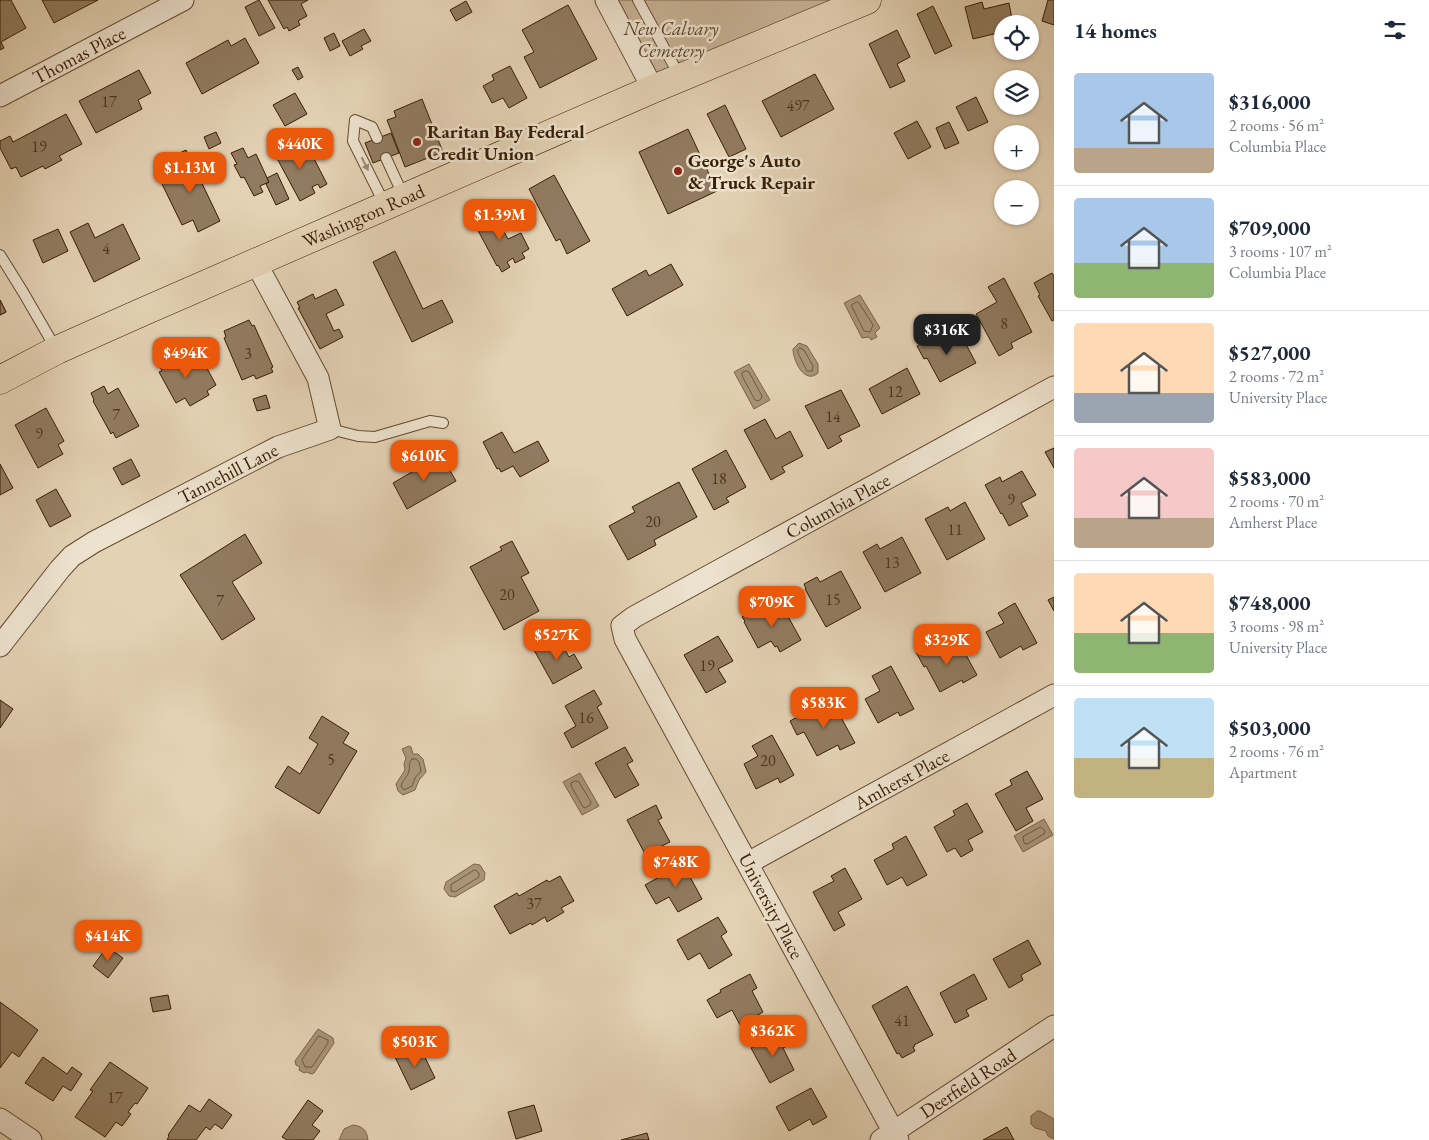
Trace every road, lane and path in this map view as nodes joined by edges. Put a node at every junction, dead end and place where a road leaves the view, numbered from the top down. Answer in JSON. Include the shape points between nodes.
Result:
{"nodes":[{"id":1,"x":183,"y":0,"type":"edge"},
{"id":2,"x":606,"y":0,"type":"edge"},
{"id":3,"x":638,"y":0,"type":"edge"},
{"id":4,"x":854,"y":2,"type":"edge"},
{"id":5,"x":680,"y":78,"type":"junction"},
{"id":6,"x":653,"y":89,"type":"junction"},
{"id":7,"x":0,"y":96,"type":"edge"},
{"id":8,"x":377,"y":138,"type":"dead end"},
{"id":9,"x":386,"y":158,"type":"dead end"},
{"id":10,"x":395,"y":202,"type":"junction"},
{"id":11,"x":0,"y":255,"type":"edge"},
{"id":12,"x":256,"y":263,"type":"junction"},
{"id":13,"x":57,"y":350,"type":"junction"},
{"id":14,"x":0,"y":380,"type":"edge"},
{"id":15,"x":1054,"y":387,"type":"edge"},
{"id":16,"x":443,"y":423,"type":"dead end"},
{"id":17,"x":330,"y":429,"type":"junction"},
{"id":18,"x":622,"y":626,"type":"joint"},
{"id":19,"x":0,"y":646,"type":"edge"},
{"id":20,"x":1054,"y":695,"type":"edge"},
{"id":21,"x":748,"y":863,"type":"junction"},
{"id":22,"x":1054,"y":1026,"type":"edge"},
{"id":23,"x":0,"y":1119,"type":"edge"},
{"id":24,"x":891,"y":1137,"type":"edge"},
{"id":25,"x":32,"y":1140,"type":"edge"}],
"edges":[{"from":1,"to":7,"type":"street","name":"Thomas Place"},
{"from":2,"to":6,"type":"street"},
{"from":3,"to":5,"type":"lane"},
{"from":4,"to":5,"type":"main road","name":"Washington Road"},
{"from":5,"to":6,"type":"main road","name":"Washington Road"},
{"from":6,"to":10,"type":"main road","name":"Washington Road"},
{"from":8,"to":10,"type":"lane","one_way":true,"via":[[372,127],[355,120],[353,141]]},
{"from":9,"to":10,"type":"lane"},
{"from":10,"to":12,"type":"main road","name":"Washington Road"},
{"from":11,"to":13,"type":"lane"},
{"from":12,"to":13,"type":"main road","name":"Washington Road"},
{"from":12,"to":17,"type":"street","via":[[318,378]]},
{"from":13,"to":14,"type":"main road","name":"Washington Road"},
{"from":15,"to":18,"type":"street","name":"Columbia Place"},
{"from":16,"to":17,"type":"lane","via":[[430,421],[375,437]]},
{"from":17,"to":19,"type":"street","name":"Tannehill Lane","via":[[278,447],[72,556]]},
{"from":18,"to":21,"type":"street","name":"University Place","via":[[625,639]]},
{"from":20,"to":21,"type":"street","name":"Amherst Place"},
{"from":21,"to":24,"type":"street","name":"University Place"},
{"from":22,"to":24,"type":"street","name":"Deerfield Road"},
{"from":23,"to":25,"type":"street"}]}
